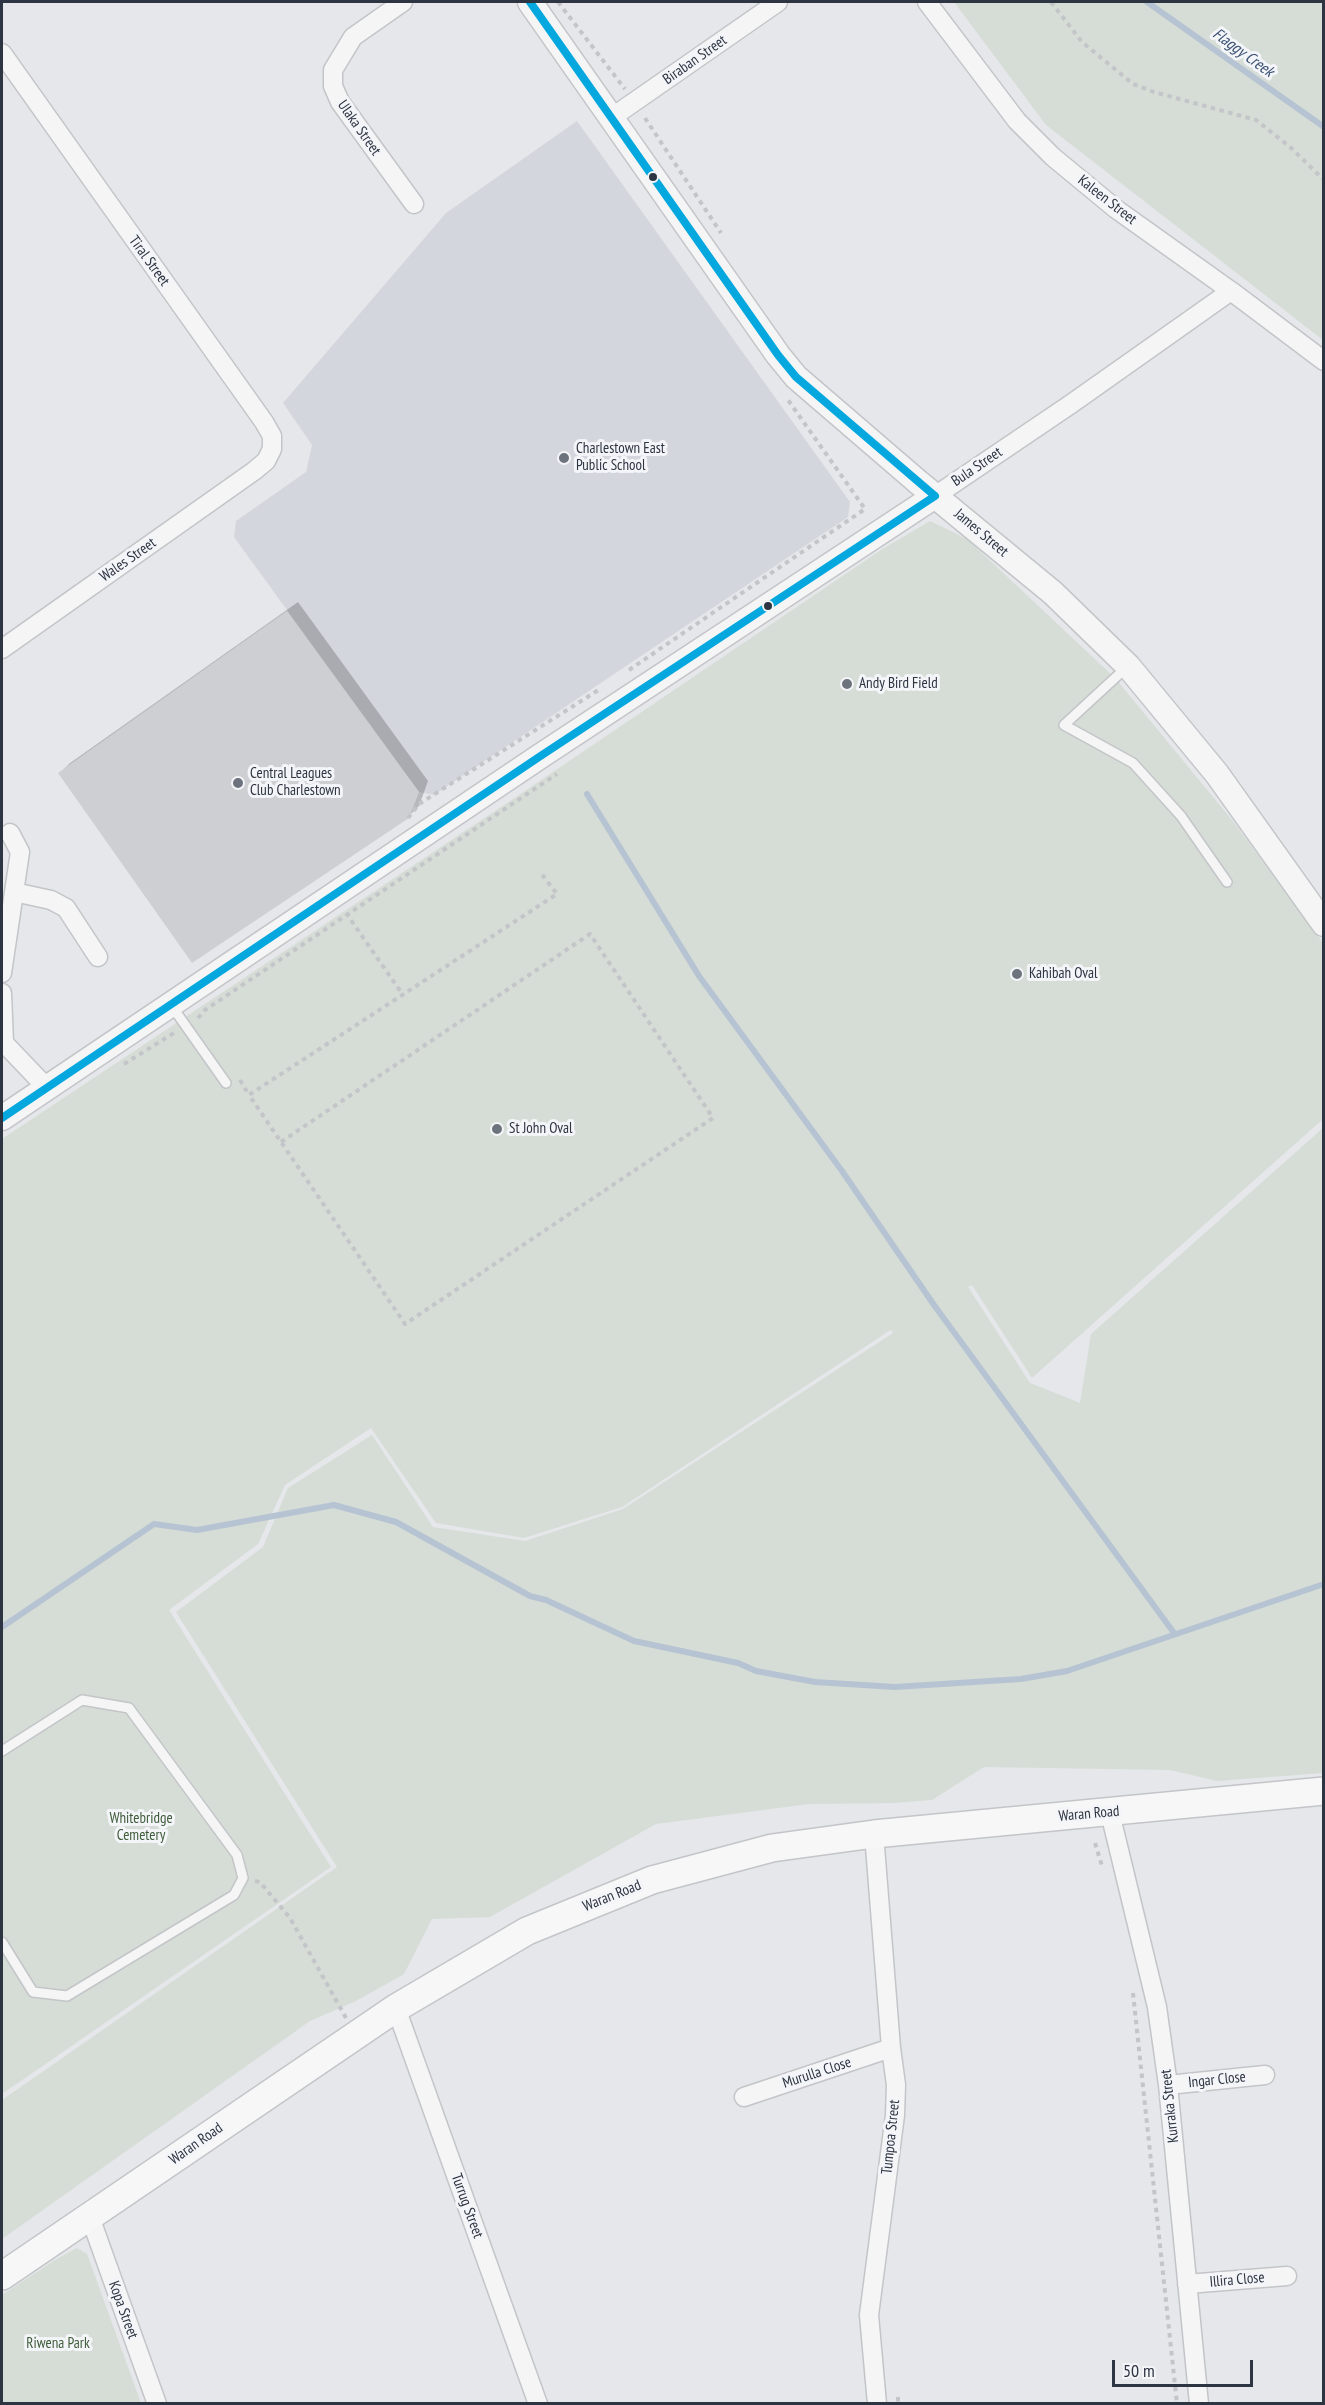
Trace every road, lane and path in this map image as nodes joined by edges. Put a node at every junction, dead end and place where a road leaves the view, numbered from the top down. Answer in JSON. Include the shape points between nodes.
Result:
{"nodes":[{"id":1,"x":403,"y":2,"type":"edge"},
{"id":2,"x":530,"y":2,"type":"edge"},
{"id":3,"x":558,"y":2,"type":"edge"},
{"id":4,"x":778,"y":2,"type":"edge"},
{"id":5,"x":927,"y":2,"type":"edge"},
{"id":6,"x":1051,"y":2,"type":"edge"},
{"id":7,"x":2,"y":53,"type":"edge"},
{"id":8,"x":625,"y":90,"type":"dead end"},
{"id":9,"x":612,"y":118,"type":"junction"},
{"id":10,"x":645,"y":118,"type":"dead end"},
{"id":11,"x":1323,"y":180,"type":"edge"},
{"id":12,"x":414,"y":204,"type":"dead end"},
{"id":13,"x":723,"y":236,"type":"dead end"},
{"id":14,"x":1231,"y":291,"type":"junction"},
{"id":15,"x":1323,"y":362,"type":"edge"},
{"id":16,"x":254,"y":471,"type":"joint"},
{"id":17,"x":935,"y":496,"type":"junction"},
{"id":18,"x":2,"y":649,"type":"edge"},
{"id":19,"x":1128,"y":666,"type":"junction"},
{"id":20,"x":557,"y":774,"type":"dead end"},
{"id":21,"x":10,"y":833,"type":"dead end"},
{"id":22,"x":541,"y":873,"type":"dead end"},
{"id":23,"x":1227,"y":882,"type":"dead end"},
{"id":24,"x":14,"y":892,"type":"junction"},
{"id":25,"x":334,"y":895,"type":"junction"},
{"id":26,"x":347,"y":915,"type":"junction"},
{"id":27,"x":1323,"y":924,"type":"edge"},
{"id":28,"x":98,"y":957,"type":"dead end"},
{"id":29,"x":2,"y":973,"type":"edge"},
{"id":30,"x":2,"y":993,"type":"edge"},
{"id":31,"x":403,"y":995,"type":"junction"},
{"id":32,"x":171,"y":1005,"type":"junction"},
{"id":33,"x":198,"y":1018,"type":"dead end"},
{"id":34,"x":185,"y":1026,"type":"junction"},
{"id":35,"x":3,"y":1039,"type":"edge"},
{"id":36,"x":124,"y":1065,"type":"dead end"},
{"id":37,"x":226,"y":1083,"type":"dead end"},
{"id":38,"x":46,"y":1087,"type":"junction"},
{"id":39,"x":2,"y":1118,"type":"edge"},
{"id":40,"x":281,"y":1142,"type":"junction"},
{"id":41,"x":2,"y":1751,"type":"edge"},
{"id":42,"x":1323,"y":1791,"type":"edge"},
{"id":43,"x":1110,"y":1813,"type":"junction"},
{"id":44,"x":874,"y":1834,"type":"junction"},
{"id":45,"x":1095,"y":1843,"type":"dead end"},
{"id":46,"x":1105,"y":1876,"type":"dead end"},
{"id":47,"x":243,"y":1878,"type":"junction"},
{"id":48,"x":2,"y":1942,"type":"edge"},
{"id":49,"x":1132,"y":1990,"type":"dead end"},
{"id":50,"x":396,"y":2008,"type":"junction"},
{"id":51,"x":355,"y":2034,"type":"junction"},
{"id":52,"x":891,"y":2048,"type":"junction"},
{"id":53,"x":1265,"y":2075,"type":"dead end"},
{"id":54,"x":1168,"y":2085,"type":"junction"},
{"id":55,"x":744,"y":2097,"type":"dead end"},
{"id":56,"x":90,"y":2217,"type":"junction"},
{"id":57,"x":2,"y":2276,"type":"edge"},
{"id":58,"x":1287,"y":2276,"type":"dead end"},
{"id":59,"x":1187,"y":2284,"type":"junction"},
{"id":60,"x":898,"y":2397,"type":"dead end"},
{"id":61,"x":157,"y":2403,"type":"edge"},
{"id":62,"x":538,"y":2403,"type":"edge"},
{"id":63,"x":877,"y":2403,"type":"edge"},
{"id":64,"x":898,"y":2403,"type":"edge"},
{"id":65,"x":1177,"y":2403,"type":"edge"},
{"id":66,"x":1199,"y":2403,"type":"edge"}],
"edges":[{"from":1,"to":12,"type":"street","name":"Ulaka Street","via":[[353,37],[333,70],[333,86],[340,102]]},
{"from":2,"to":9,"type":"street","name":"James Street"},
{"from":3,"to":8,"type":"path"},
{"from":4,"to":9,"type":"street","name":"Biraban Street"},
{"from":5,"to":14,"type":"street","name":"Kaleen Street","via":[[1034,140],[1116,208]]},
{"from":6,"to":11,"type":"path","via":[[1082,42],[1133,84],[1256,120]]},
{"from":7,"to":16,"type":"street","name":"Tiral Street","via":[[264,422],[272,436],[272,449]]},
{"from":9,"to":17,"type":"street","name":"James Street","via":[[796,377]]},
{"from":10,"to":13,"type":"path"},
{"from":14,"to":15,"type":"street","name":"Kaleen Street"},
{"from":14,"to":17,"type":"street","name":"Bula Street"},
{"from":16,"to":18,"type":"street","name":"Wales Street"},
{"from":17,"to":19,"type":"street","name":"James Street","via":[[1053,594]]},
{"from":17,"to":25,"type":"street","name":"Bula Street"},
{"from":19,"to":23,"type":"lane","via":[[1064,725],[1133,763],[1181,816]]},
{"from":19,"to":27,"type":"street","name":"James Street","via":[[1217,774]]},
{"from":20,"to":26,"type":"path"},
{"from":21,"to":24,"type":"street","via":[[20,852]]},
{"from":22,"to":31,"type":"path","via":[[556,894]]},
{"from":24,"to":28,"type":"street","via":[[58,903],[74,919]]},
{"from":24,"to":29,"type":"street"},
{"from":25,"to":26,"type":"path"},
{"from":25,"to":32,"type":"street","name":"Bula Street"},
{"from":26,"to":31,"type":"path"},
{"from":26,"to":33,"type":"path"},
{"from":30,"to":35,"type":"street"},
{"from":31,"to":40,"type":"path","via":[[249,1095]]},
{"from":32,"to":34,"type":"lane"},
{"from":32,"to":38,"type":"street","name":"Bula Street"},
{"from":34,"to":36,"type":"path"},
{"from":34,"to":37,"type":"lane"},
{"from":35,"to":38,"type":"street"},
{"from":38,"to":39,"type":"street","name":"Bula Street"},
{"from":40,"to":40,"type":"path","via":[[405,1324],[713,1118],[590,934]]},
{"from":41,"to":47,"type":"lane","via":[[82,1700],[129,1708],[237,1855]]},
{"from":42,"to":43,"type":"main road","name":"Waran Road"},
{"from":43,"to":44,"type":"main road","name":"Waran Road"},
{"from":43,"to":54,"type":"street","name":"Kurraka Street","via":[[1157,2007]]},
{"from":44,"to":50,"type":"main road","name":"Waran Road","via":[[772,1848],[652,1880],[527,1931]]},
{"from":44,"to":52,"type":"street","name":"Tumpoa Street"},
{"from":45,"to":46,"type":"path"},
{"from":47,"to":48,"type":"lane","via":[[234,1895],[67,1996],[33,1992]]},
{"from":47,"to":51,"type":"path","via":[[260,1882],[290,1918]]},
{"from":49,"to":65,"type":"path"},
{"from":50,"to":51,"type":"main road","name":"Waran Road"},
{"from":50,"to":62,"type":"street","name":"Turrug Street"},
{"from":51,"to":56,"type":"main road","name":"Waran Road"},
{"from":52,"to":55,"type":"street","name":"Murulla Close"},
{"from":52,"to":63,"type":"street","name":"Tumpoa Street","via":[[895,2115],[869,2315]]},
{"from":53,"to":54,"type":"street","name":"Ingar Close"},
{"from":54,"to":59,"type":"street","name":"Kurraka Street"},
{"from":56,"to":57,"type":"main road","name":"Waran Road"},
{"from":56,"to":61,"type":"street","name":"Kopa Street"},
{"from":58,"to":59,"type":"street","name":"Illira Close"},
{"from":59,"to":66,"type":"street","name":"Kurraka Street"},
{"from":60,"to":64,"type":"path"}]}
